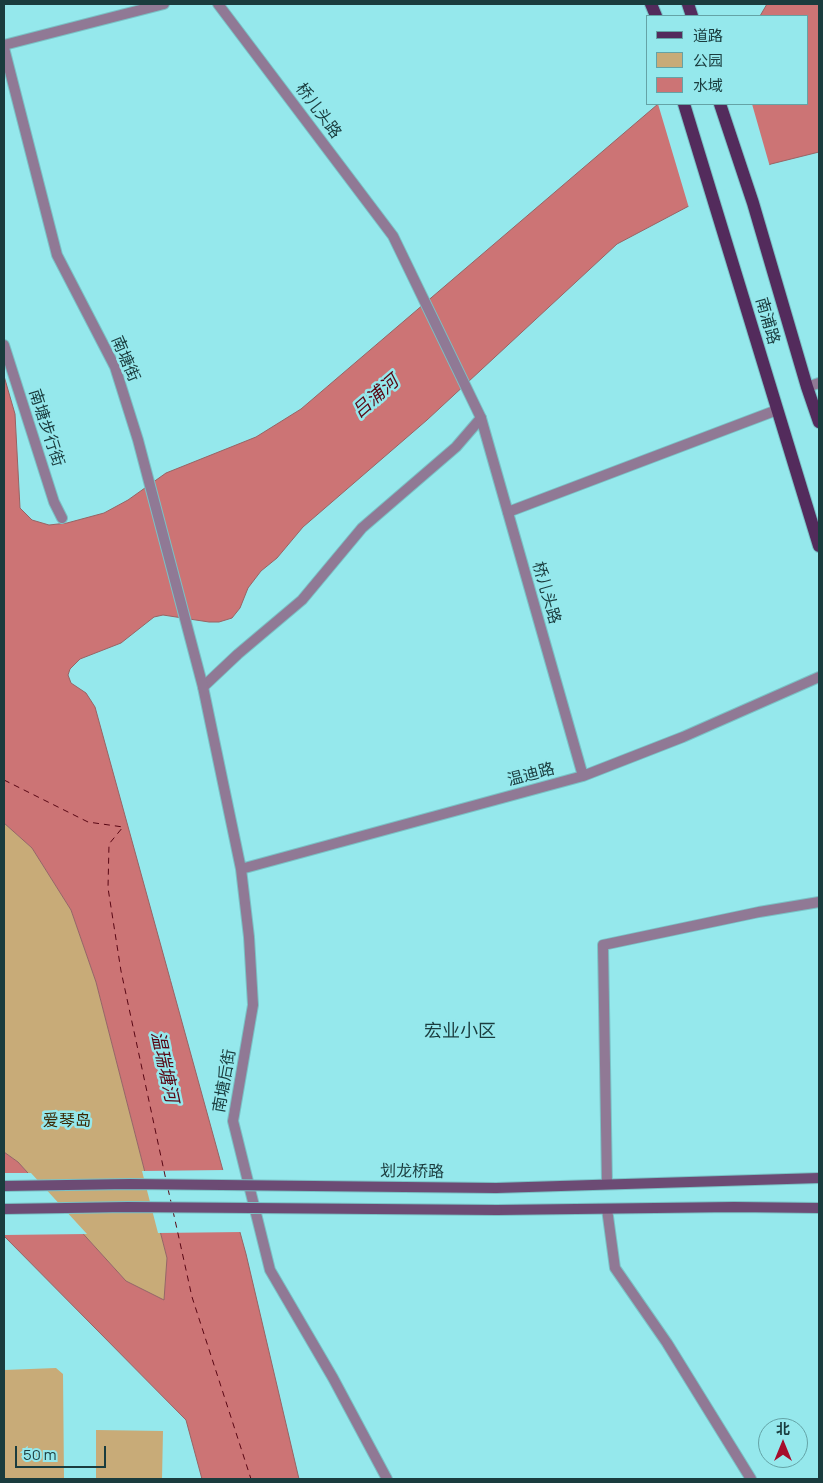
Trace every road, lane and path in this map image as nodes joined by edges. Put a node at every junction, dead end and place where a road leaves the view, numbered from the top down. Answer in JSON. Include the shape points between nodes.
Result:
{"nodes":[{"id":1,"x":164,"y":4,"type":"edge"},
{"id":2,"x":218,"y":4,"type":"edge"},
{"id":3,"x":4,"y":47,"type":"edge"},
{"id":4,"x":684,"y":105,"type":"edge"},
{"id":5,"x":720,"y":105,"type":"edge"},
{"id":6,"x":4,"y":345,"type":"edge"},
{"id":7,"x":813,"y":385,"type":"edge"},
{"id":8,"x":777,"y":410,"type":"junction"},
{"id":9,"x":481,"y":418,"type":"junction"},
{"id":10,"x":819,"y":422,"type":"edge"},
{"id":11,"x":508,"y":512,"type":"junction"},
{"id":12,"x":62,"y":518,"type":"dead end"},
{"id":13,"x":819,"y":546,"type":"edge"},
{"id":14,"x":819,"y":677,"type":"edge"},
{"id":15,"x":203,"y":688,"type":"junction"},
{"id":16,"x":583,"y":776,"type":"junction"},
{"id":17,"x":241,"y":869,"type":"junction"},
{"id":18,"x":819,"y":902,"type":"edge"},
{"id":19,"x":819,"y":1178,"type":"edge"},
{"id":20,"x":607,"y":1184,"type":"junction"},
{"id":21,"x":4,"y":1186,"type":"edge"},
{"id":22,"x":819,"y":1208,"type":"edge"},
{"id":23,"x":4,"y":1209,"type":"edge"},
{"id":24,"x":607,"y":1209,"type":"junction"},
{"id":25,"x":387,"y":1479,"type":"edge"},
{"id":26,"x":751,"y":1479,"type":"edge"}],
"edges":[{"from":1,"to":3,"type":"street"},
{"from":2,"to":9,"type":"street","name":"桥儿头路","via":[[393,236]]},
{"from":3,"to":15,"type":"street","name":"南塘街","via":[[57,255],[115,367],[138,440]]},
{"from":4,"to":8,"type":"main road","name":"南浦路"},
{"from":5,"to":7,"type":"main road","name":"南浦路"},
{"from":6,"to":12,"type":"street","name":"南塘步行街"},
{"from":7,"to":10,"type":"main road","name":"南浦路"},
{"from":8,"to":11,"type":"street"},
{"from":8,"to":13,"type":"main road","name":"南浦路"},
{"from":9,"to":11,"type":"street","name":"桥儿头路"},
{"from":9,"to":15,"type":"street","via":[[456,447],[362,528],[302,600]]},
{"from":11,"to":16,"type":"street","name":"桥儿头路"},
{"from":14,"to":16,"type":"street","name":"温迪路","via":[[683,737]]},
{"from":15,"to":17,"type":"street","name":"南塘后街"},
{"from":16,"to":17,"type":"street","name":"温迪路"},
{"from":17,"to":25,"type":"street","name":"南塘后街","via":[[254,1005],[233,1121],[270,1270]]},
{"from":18,"to":20,"type":"street","via":[[603,945]]},
{"from":19,"to":20,"type":"main road","name":"划龙桥路"},
{"from":20,"to":21,"type":"main road","name":"划龙桥路","bridge":true,"via":[[496,1188],[130,1184]]},
{"from":22,"to":24,"type":"main road"},
{"from":23,"to":24,"type":"main road","bridge":true},
{"from":24,"to":26,"type":"street","via":[[616,1268]]}]}
